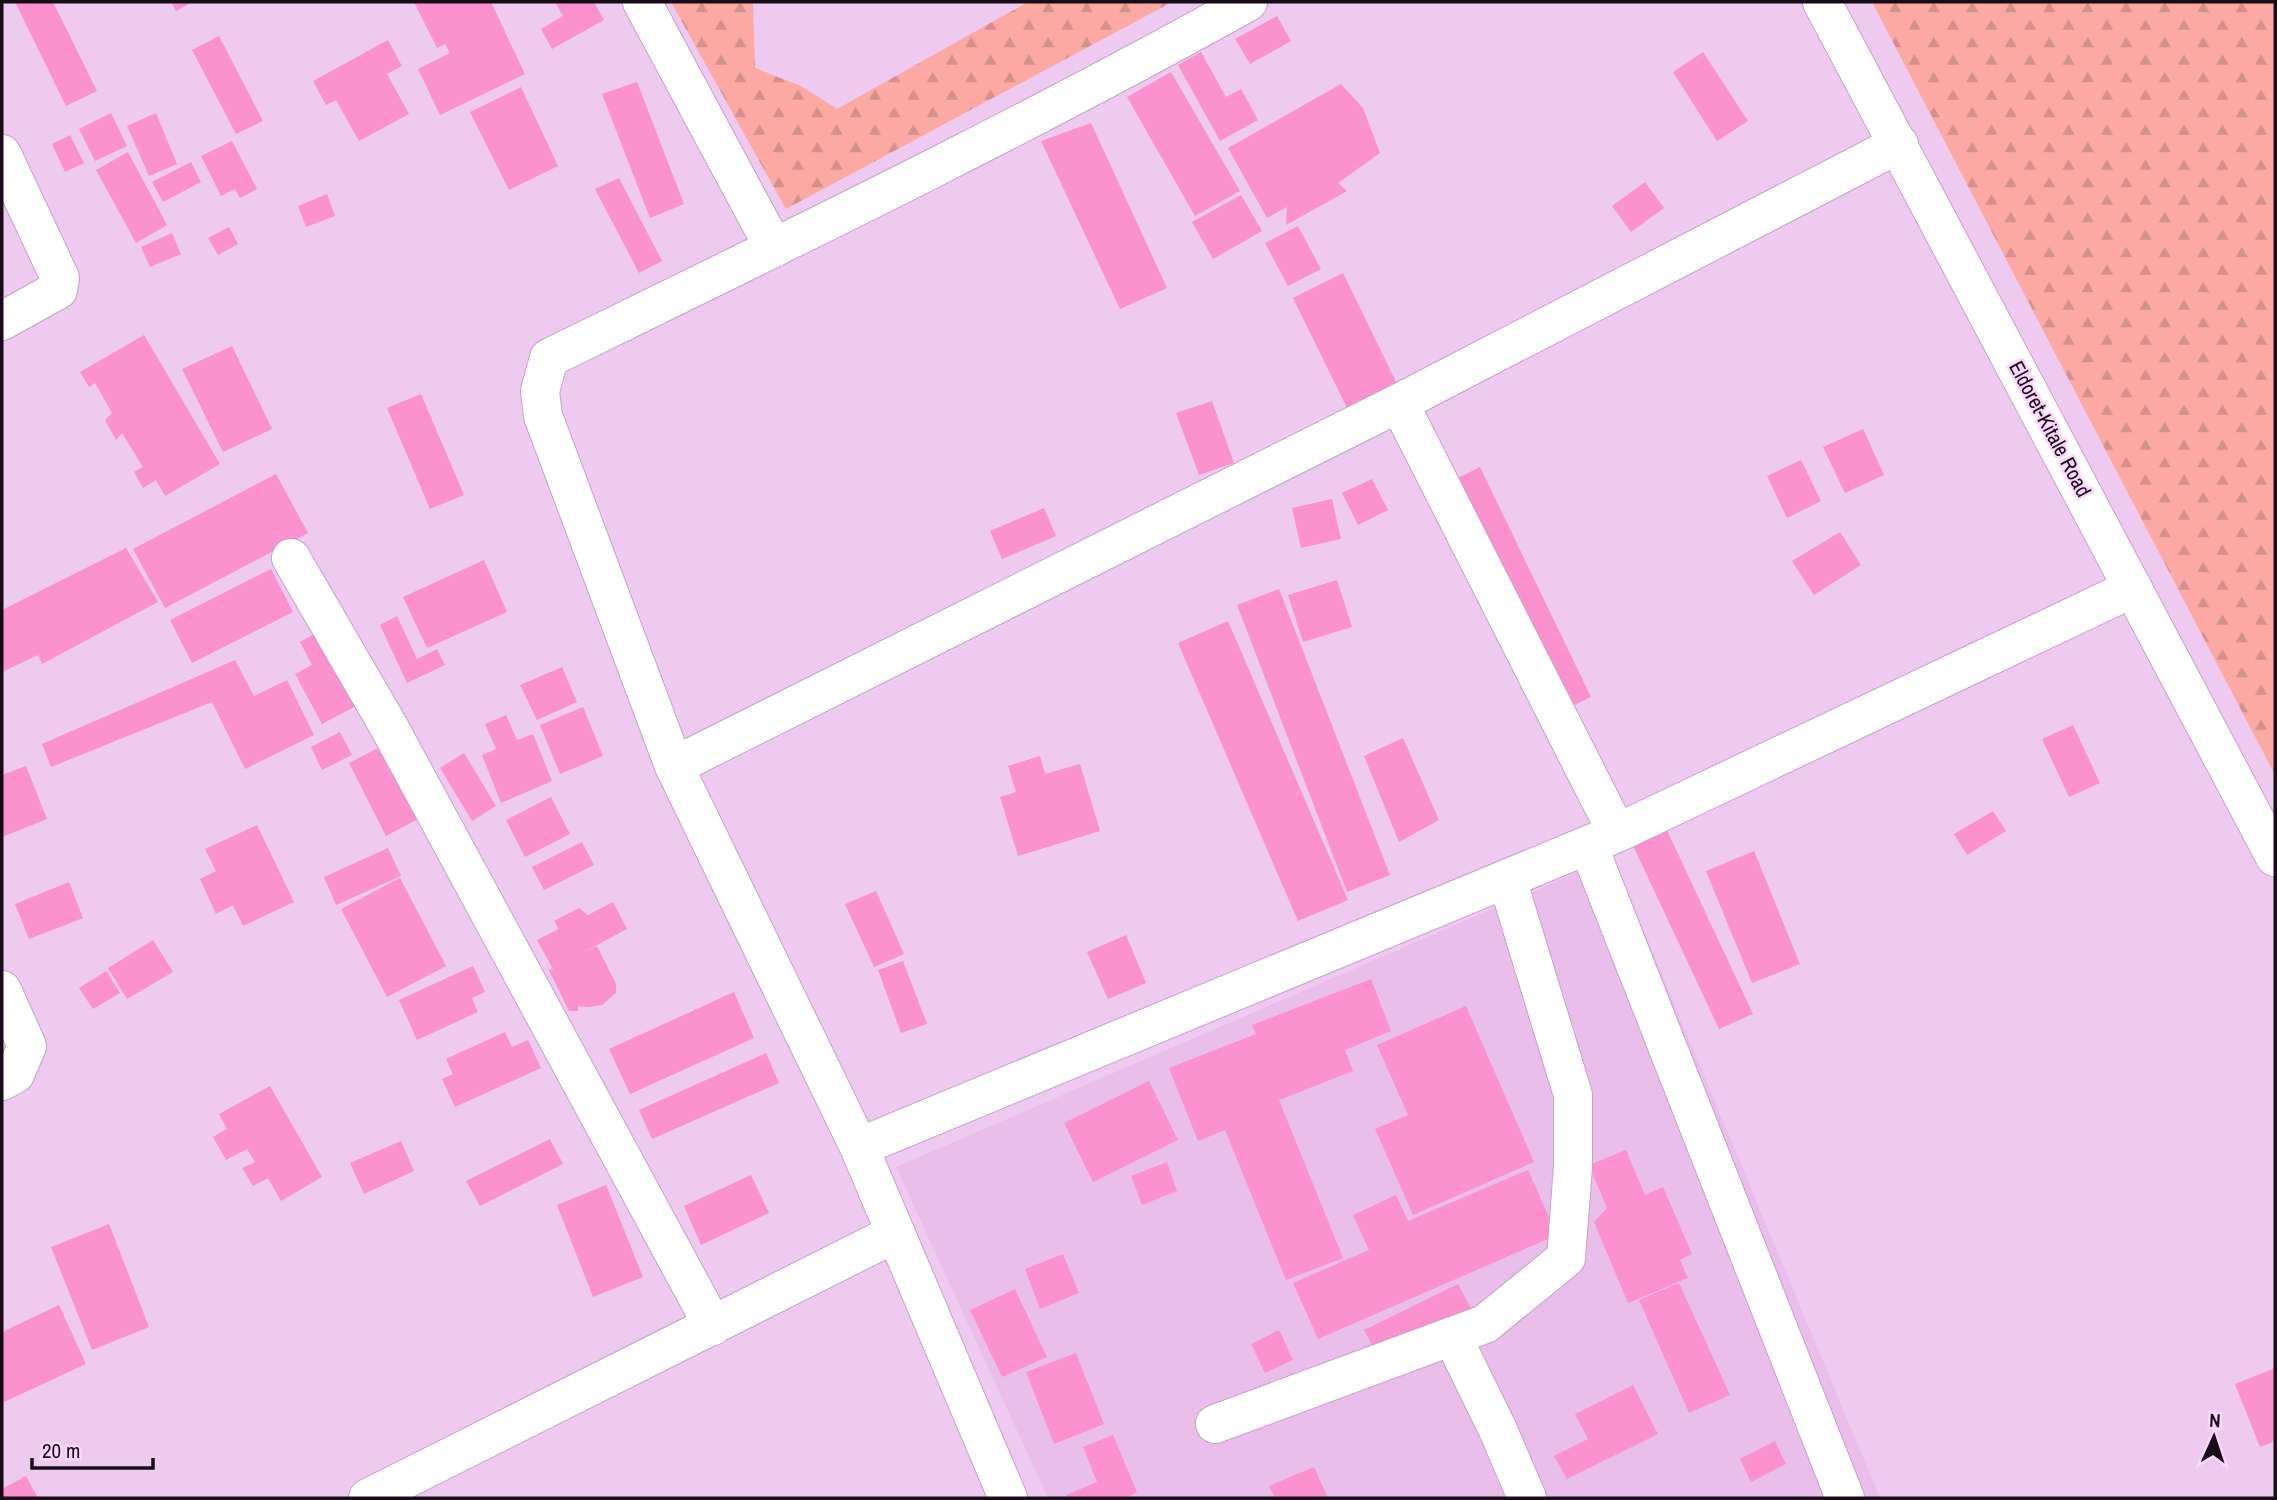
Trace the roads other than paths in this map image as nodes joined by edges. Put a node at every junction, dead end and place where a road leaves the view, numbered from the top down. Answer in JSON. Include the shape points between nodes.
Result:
{"nodes":[{"id":1,"x":642,"y":2,"type":"edge"},
{"id":2,"x":1248,"y":2,"type":"edge"},
{"id":3,"x":1822,"y":2,"type":"edge"},
{"id":4,"x":1899,"y":144,"type":"junction"},
{"id":5,"x":2,"y":154,"type":"edge"},
{"id":6,"x":774,"y":248,"type":"junction"},
{"id":7,"x":2,"y":321,"type":"edge"},
{"id":8,"x":1399,"y":403,"type":"junction"},
{"id":9,"x":291,"y":558,"type":"dead end"},
{"id":10,"x":2133,"y":588,"type":"junction"},
{"id":11,"x":674,"y":766,"type":"junction"},
{"id":12,"x":1602,"y":839,"type":"junction"},
{"id":13,"x":2275,"y":857,"type":"edge"},
{"id":14,"x":1507,"y":879,"type":"junction"},
{"id":15,"x":2,"y":990,"type":"edge"},
{"id":16,"x":2,"y":1081,"type":"edge"},
{"id":17,"x":859,"y":1147,"type":"junction"},
{"id":18,"x":896,"y":1233,"type":"junction"},
{"id":19,"x":713,"y":1325,"type":"junction"},
{"id":20,"x":1452,"y":1336,"type":"junction"},
{"id":21,"x":1215,"y":1424,"type":"dead end"},
{"id":22,"x":368,"y":1498,"type":"edge"},
{"id":23,"x":1008,"y":1498,"type":"edge"},
{"id":24,"x":1527,"y":1498,"type":"edge"},
{"id":25,"x":1845,"y":1498,"type":"edge"}],
"edges":[{"from":1,"to":6,"type":"main road"},
{"from":2,"to":6,"type":"main road"},
{"from":3,"to":4,"type":"main road","name":"Eldoret-Kitale Road"},
{"from":4,"to":8,"type":"main road"},
{"from":4,"to":10,"type":"main road","name":"Eldoret-Kitale Road"},
{"from":5,"to":7,"type":"main road","via":[[61,283],[58,290]]},
{"from":6,"to":11,"type":"main road","via":[[549,358],[540,391],[543,416]]},
{"from":8,"to":11,"type":"main road"},
{"from":8,"to":12,"type":"main road"},
{"from":9,"to":19,"type":"main road","via":[[389,727]]},
{"from":10,"to":12,"type":"main road"},
{"from":10,"to":13,"type":"main road","name":"Eldoret-Kitale Road"},
{"from":11,"to":17,"type":"main road"},
{"from":12,"to":14,"type":"main road"},
{"from":12,"to":25,"type":"main road"},
{"from":14,"to":17,"type":"main road"},
{"from":14,"to":20,"type":"main road","via":[[1573,1095],[1566,1258],[1485,1324]]},
{"from":15,"to":16,"type":"main road","via":[[27,1046],[15,1074]]},
{"from":17,"to":18,"type":"main road"},
{"from":18,"to":19,"type":"main road"},
{"from":18,"to":23,"type":"main road"},
{"from":19,"to":22,"type":"main road"},
{"from":20,"to":21,"type":"main road"},
{"from":20,"to":24,"type":"main road"}]}
